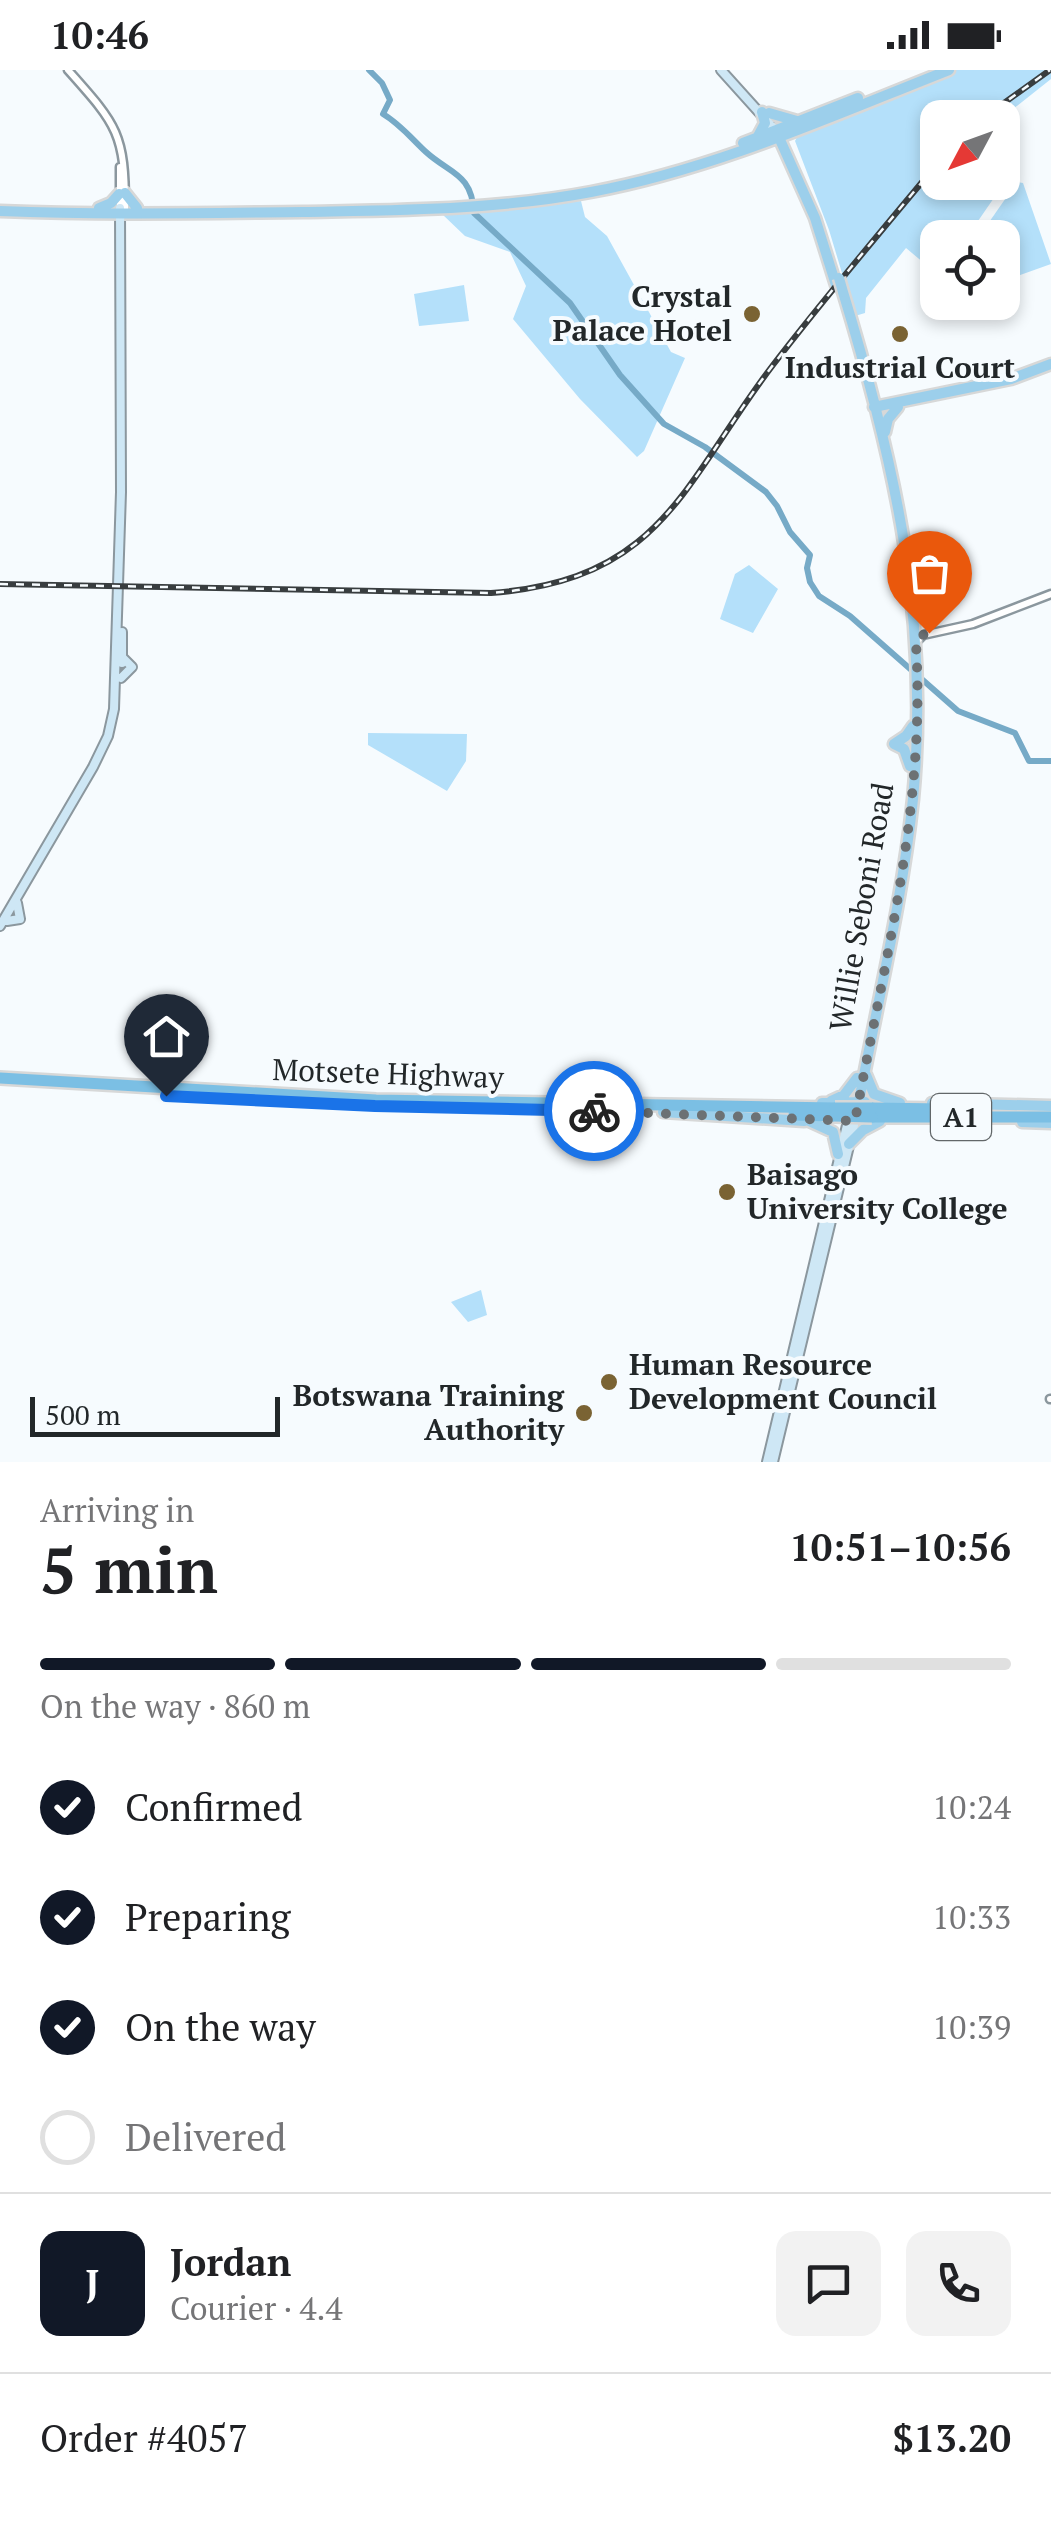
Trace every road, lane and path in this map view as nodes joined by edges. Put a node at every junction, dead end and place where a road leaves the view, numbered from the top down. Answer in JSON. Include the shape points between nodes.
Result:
{"nodes":[{"id":1,"x":68,"y":70,"type":"edge"},
{"id":2,"x":724,"y":70,"type":"edge"},
{"id":3,"x":934,"y":70,"type":"edge"},
{"id":4,"x":949,"y":70,"type":"edge"},
{"id":5,"x":766,"y":112,"type":"junction"},
{"id":6,"x":798,"y":125,"type":"junction"},
{"id":7,"x":780,"y":132,"type":"junction"},
{"id":8,"x":760,"y":140,"type":"junction"},
{"id":9,"x":791,"y":156,"type":"junction"},
{"id":10,"x":122,"y":194,"type":"junction"},
{"id":11,"x":0,"y":208,"type":"edge"},
{"id":12,"x":122,"y":215,"type":"junction"},
{"id":13,"x":839,"y":288,"type":"junction"},
{"id":14,"x":1051,"y":368,"type":"edge"},
{"id":15,"x":872,"y":389,"type":"junction"},
{"id":16,"x":896,"y":405,"type":"junction"},
{"id":17,"x":876,"y":409,"type":"junction"},
{"id":18,"x":885,"y":436,"type":"junction"},
{"id":19,"x":120,"y":548,"type":"junction"},
{"id":20,"x":1051,"y":594,"type":"edge"},
{"id":21,"x":914,"y":617,"type":"junction"},
{"id":22,"x":929,"y":633,"type":"junction"},
{"id":23,"x":915,"y":652,"type":"junction"},
{"id":24,"x":915,"y":700,"type":"junction"},
{"id":25,"x":913,"y":726,"type":"junction"},
{"id":26,"x":101,"y":756,"type":"junction"},
{"id":27,"x":910,"y":766,"type":"junction"},
{"id":28,"x":2,"y":926,"type":"edge"},
{"id":29,"x":861,"y":1073,"type":"junction"},
{"id":30,"x":0,"y":1080,"type":"edge"},
{"id":31,"x":855,"y":1102,"type":"junction"},
{"id":32,"x":900,"y":1103,"type":"junction"},
{"id":33,"x":831,"y":1109,"type":"junction"},
{"id":34,"x":663,"y":1112,"type":"junction"},
{"id":35,"x":875,"y":1115,"type":"junction"},
{"id":36,"x":1050,"y":1115,"type":"edge"},
{"id":37,"x":810,"y":1120,"type":"junction"},
{"id":38,"x":851,"y":1121,"type":"junction"},
{"id":39,"x":849,"y":1144,"type":"junction"},
{"id":40,"x":838,"y":1154,"type":"junction"},
{"id":41,"x":795,"y":1369,"type":"junction"},
{"id":42,"x":802,"y":1382,"type":"dead end"},
{"id":43,"x":770,"y":1462,"type":"edge"}],
"edges":[{"from":1,"to":10,"type":"street","via":[[121,141]]},
{"from":2,"to":5,"type":"main road"},
{"from":3,"to":6,"type":"main road"},
{"from":4,"to":6,"type":"main road"},
{"from":5,"to":6,"type":"main road"},
{"from":5,"to":7,"type":"main road"},
{"from":5,"to":8,"type":"main road"},
{"from":6,"to":7,"type":"main road"},
{"from":6,"to":9,"type":"main road"},
{"from":7,"to":8,"type":"main road"},
{"from":7,"to":9,"type":"main road"},
{"from":8,"to":9,"type":"main road"},
{"from":8,"to":12,"type":"main road","via":[[695,166],[592,192],[476,205]]},
{"from":9,"to":13,"type":"main road","via":[[819,216]]},
{"from":10,"to":12,"type":"main road"},
{"from":10,"to":12,"type":"street"},
{"from":10,"to":12,"type":"main road","via":[[111,203]]},
{"from":11,"to":12,"type":"main road"},
{"from":12,"to":19,"type":"main road"},
{"from":13,"to":15,"type":"main road"},
{"from":13,"to":17,"type":"main road"},
{"from":14,"to":16,"type":"main road"},
{"from":15,"to":16,"type":"main road"},
{"from":15,"to":17,"type":"main road"},
{"from":16,"to":17,"type":"main road"},
{"from":16,"to":18,"type":"main road"},
{"from":17,"to":18,"type":"main road"},
{"from":17,"to":23,"type":"main road"},
{"from":18,"to":21,"type":"main road"},
{"from":19,"to":26,"type":"main road","via":[[116,692]]},
{"from":19,"to":26,"type":"main road","via":[[121,678],[116,722]]},
{"from":20,"to":22,"type":"street","via":[[974,624]]},
{"from":21,"to":22,"type":"street"},
{"from":21,"to":23,"type":"main road"},
{"from":22,"to":23,"type":"street","via":[[920,636]]},
{"from":23,"to":24,"type":"main road"},
{"from":24,"to":25,"type":"main road","name":"Willie Seboni Road"},
{"from":24,"to":29,"type":"main road","name":"Willie Seboni Road","via":[[907,848]]},
{"from":25,"to":27,"type":"main road","name":"Willie Seboni Road"},
{"from":25,"to":27,"type":"main road","via":[[894,744],[904,749]]},
{"from":26,"to":28,"type":"main road"},
{"from":26,"to":28,"type":"main road","via":[[62,822],[46,830],[50,842]]},
{"from":27,"to":29,"type":"main road","name":"Willie Seboni Road","via":[[902,848]]},
{"from":29,"to":31,"type":"main road","name":"Willie Seboni Road"},
{"from":29,"to":32,"type":"main road","via":[[874,1094]]},
{"from":29,"to":33,"type":"main road"},
{"from":30,"to":33,"type":"highway","name":"Motsete Highway","number":"A1","via":[[376,1100]]},
{"from":30,"to":34,"type":"highway","name":"Motsete Highway","number":"A1","via":[[302,1103]]},
{"from":31,"to":32,"type":"main road"},
{"from":31,"to":33,"type":"main road"},
{"from":31,"to":38,"type":"main road","name":"Willie Seboni Road"},
{"from":32,"to":36,"type":"main road"},
{"from":33,"to":34,"type":"highway","name":"Motsete Highway","number":"A1"},
{"from":33,"to":35,"type":"highway","number":"A1","bridge":true},
{"from":34,"to":37,"type":"main road"},
{"from":35,"to":36,"type":"highway","number":"A1"},
{"from":35,"to":36,"type":"main road","via":[[1010,1122]]},
{"from":35,"to":38,"type":"main road"},
{"from":35,"to":39,"type":"main road"},
{"from":37,"to":38,"type":"main road"},
{"from":37,"to":40,"type":"main road","via":[[833,1132]]},
{"from":38,"to":39,"type":"main road"},
{"from":38,"to":40,"type":"main road"},
{"from":39,"to":41,"type":"main road"},
{"from":40,"to":43,"type":"main road"},
{"from":41,"to":42,"type":"main road"},
{"from":41,"to":43,"type":"main road"}]}
